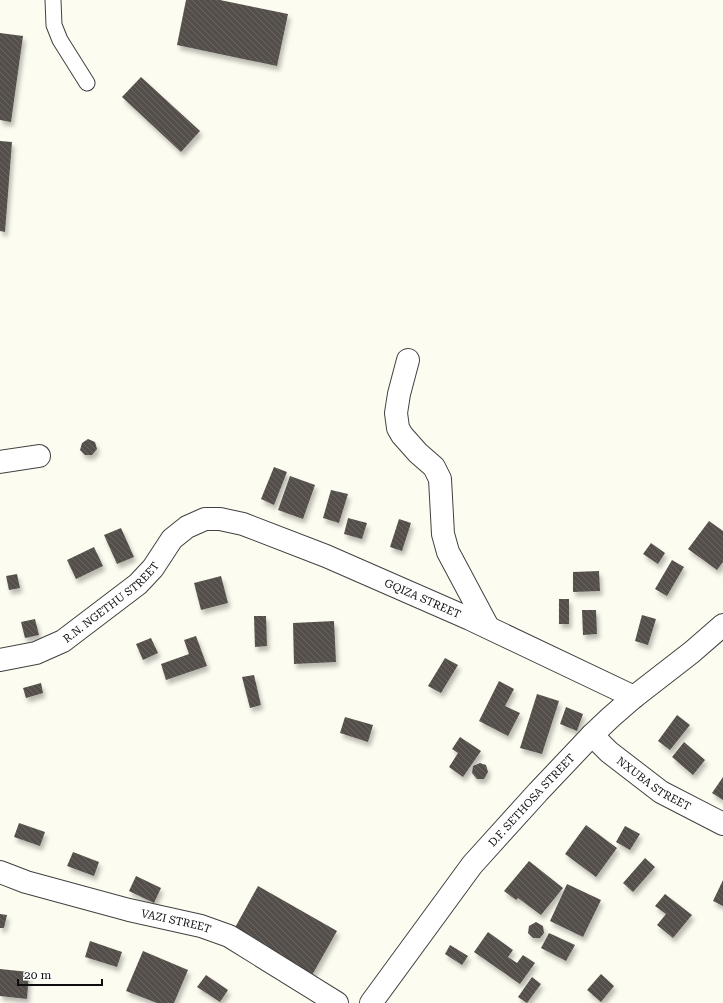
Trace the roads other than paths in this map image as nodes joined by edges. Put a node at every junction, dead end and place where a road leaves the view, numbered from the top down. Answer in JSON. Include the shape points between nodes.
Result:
{"nodes":[{"id":1,"x":53,"y":0,"type":"edge"},
{"id":2,"x":87,"y":83,"type":"dead end"},
{"id":3,"x":408,"y":360,"type":"dead end"},
{"id":4,"x":39,"y":456,"type":"dead end"},
{"id":5,"x":0,"y":462,"type":"edge"},
{"id":6,"x":205,"y":519,"type":"joint"},
{"id":7,"x":723,"y":625,"type":"edge"},
{"id":8,"x":488,"y":627,"type":"junction"},
{"id":9,"x":0,"y":660,"type":"edge"},
{"id":10,"x":634,"y":697,"type":"junction"},
{"id":11,"x":592,"y":735,"type":"junction"},
{"id":12,"x":723,"y":824,"type":"edge"},
{"id":13,"x":0,"y":872,"type":"edge"},
{"id":14,"x":338,"y":1003,"type":"edge"},
{"id":15,"x":371,"y":1003,"type":"edge"}],
"edges":[{"from":1,"to":2,"type":"lane","via":[[54,25],[60,40]]},
{"from":3,"to":8,"type":"street","via":[[396,413],[398,428],[414,449],[434,468],[440,479],[443,534],[448,552]]},
{"from":4,"to":5,"type":"street"},
{"from":6,"to":8,"type":"street","name":"GQIZA STREET","via":[[243,524],[326,556]]},
{"from":6,"to":9,"type":"street","name":"R.N. NGETHU STREET","via":[[187,526],[172,539],[153,568],[138,584],[63,641],[36,653]]},
{"from":7,"to":10,"type":"street","name":"D.F. SETHOSA STREET"},
{"from":8,"to":10,"type":"street","name":"GQIZA STREET"},
{"from":10,"to":11,"type":"street","name":"D.F. SETHOSA STREET"},
{"from":11,"to":12,"type":"street","name":"NXUBA STREET","via":[[609,752],[661,792]]},
{"from":11,"to":15,"type":"street","name":"D.F. SETHOSA STREET","via":[[472,865]]},
{"from":13,"to":14,"type":"street","name":"VAZI STREET","via":[[26,882],[129,910],[201,926],[228,936]]}]}
